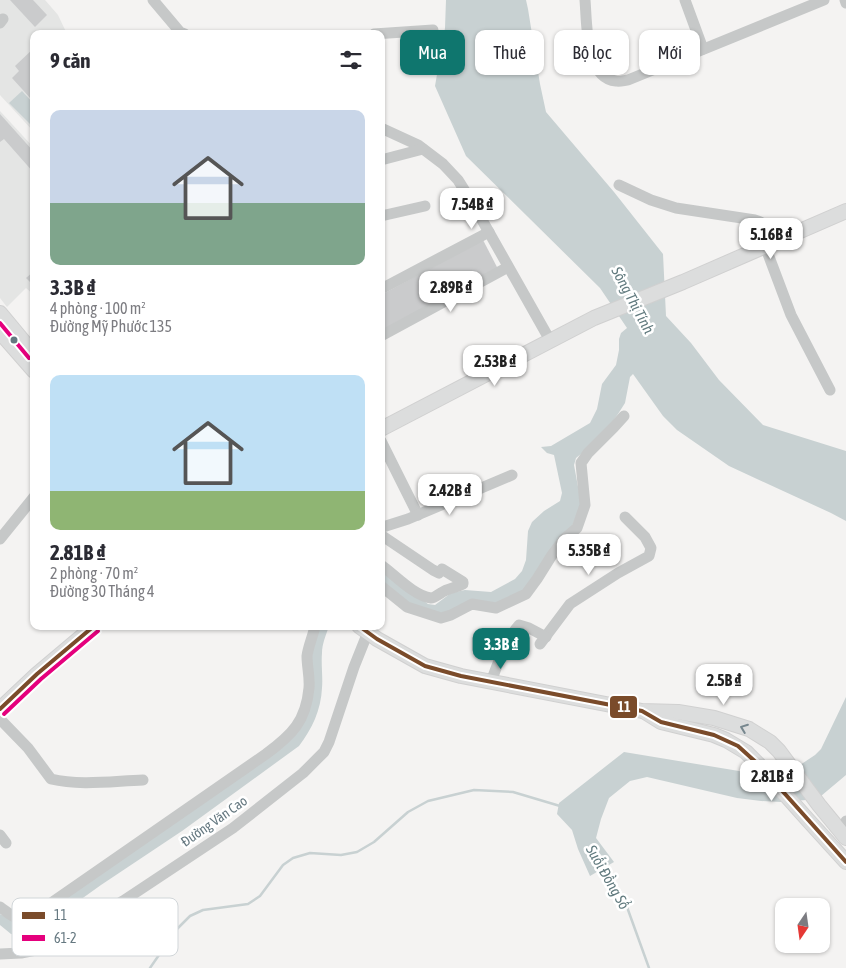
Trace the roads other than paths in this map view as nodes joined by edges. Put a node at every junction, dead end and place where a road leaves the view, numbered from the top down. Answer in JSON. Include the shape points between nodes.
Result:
{"nodes":[{"id":1,"x":153,"y":0,"type":"edge"},
{"id":2,"x":585,"y":0,"type":"edge"},
{"id":3,"x":685,"y":0,"type":"edge"},
{"id":4,"x":824,"y":0,"type":"edge"},
{"id":5,"x":179,"y":30,"type":"edge"},
{"id":6,"x":400,"y":32,"type":"edge"},
{"id":7,"x":385,"y":33,"type":"edge"},
{"id":8,"x":702,"y":49,"type":"junction"},
{"id":9,"x":385,"y":130,"type":"edge"},
{"id":10,"x":423,"y":149,"type":"junction"},
{"id":11,"x":385,"y":159,"type":"edge"},
{"id":12,"x":619,"y":185,"type":"dead end"},
{"id":13,"x":425,"y":206,"type":"dead end"},
{"id":14,"x":846,"y":211,"type":"edge"},
{"id":15,"x":385,"y":215,"type":"edge"},
{"id":16,"x":488,"y":232,"type":"junction"},
{"id":17,"x":782,"y":239,"type":"junction"},
{"id":18,"x":766,"y":246,"type":"junction"},
{"id":19,"x":508,"y":267,"type":"junction"},
{"id":20,"x":385,"y":287,"type":"edge"},
{"id":21,"x":0,"y":313,"type":"edge"},
{"id":22,"x":0,"y":332,"type":"edge"},
{"id":23,"x":385,"y":334,"type":"edge"},
{"id":24,"x":551,"y":342,"type":"junction"},
{"id":25,"x":18,"y":345,"type":"junction"},
{"id":26,"x":30,"y":352,"type":"edge"},
{"id":27,"x":30,"y":364,"type":"edge"},
{"id":28,"x":830,"y":390,"type":"dead end"},
{"id":29,"x":624,"y":416,"type":"dead end"},
{"id":30,"x":385,"y":427,"type":"edge"},
{"id":31,"x":385,"y":449,"type":"edge"},
{"id":32,"x":512,"y":475,"type":"dead end"},
{"id":33,"x":30,"y":502,"type":"edge"},
{"id":34,"x":418,"y":515,"type":"junction"},
{"id":35,"x":625,"y":517,"type":"dead end"},
{"id":36,"x":385,"y":526,"type":"edge"},
{"id":37,"x":385,"y":538,"type":"edge"},
{"id":38,"x":0,"y":539,"type":"edge"},
{"id":39,"x":385,"y":568,"type":"edge"},
{"id":40,"x":385,"y":589,"type":"edge"},
{"id":41,"x":89,"y":630,"type":"edge"},
{"id":42,"x":314,"y":630,"type":"edge"},
{"id":43,"x":364,"y":630,"type":"edge"},
{"id":44,"x":365,"y":630,"type":"edge"},
{"id":45,"x":491,"y":682,"type":"junction"},
{"id":46,"x":0,"y":709,"type":"edge"},
{"id":47,"x":642,"y":711,"type":"junction"},
{"id":48,"x":0,"y":719,"type":"edge"},
{"id":49,"x":143,"y":780,"type":"dead end"},
{"id":50,"x":844,"y":830,"type":"edge"},
{"id":51,"x":846,"y":862,"type":"edge"},
{"id":52,"x":59,"y":898,"type":"edge"},
{"id":53,"x":128,"y":898,"type":"edge"},
{"id":54,"x":0,"y":907,"type":"edge"},
{"id":55,"x":12,"y":915,"type":"edge"}],
"edges":[{"from":1,"to":5,"type":"street"},
{"from":2,"to":8,"type":"street","via":[[593,63],[606,78],[616,82],[628,80]]},
{"from":3,"to":8,"type":"street"},
{"from":4,"to":8,"type":"street"},
{"from":6,"to":7,"type":"street"},
{"from":9,"to":10,"type":"street"},
{"from":10,"to":11,"type":"street"},
{"from":10,"to":16,"type":"street","via":[[458,180]]},
{"from":12,"to":17,"type":"street","via":[[676,208],[761,221]]},
{"from":13,"to":15,"type":"street"},
{"from":14,"to":17,"type":"main road"},
{"from":16,"to":19,"type":"street"},
{"from":16,"to":20,"type":"street"},
{"from":17,"to":18,"type":"main road"},
{"from":18,"to":24,"type":"main road","via":[[594,318]]},
{"from":18,"to":28,"type":"street","via":[[791,315]]},
{"from":19,"to":23,"type":"street"},
{"from":19,"to":24,"type":"street"},
{"from":21,"to":25,"type":"main road"},
{"from":22,"to":25,"type":"main road"},
{"from":24,"to":30,"type":"main road"},
{"from":25,"to":26,"type":"main road"},
{"from":25,"to":27,"type":"main road"},
{"from":29,"to":40,"type":"street","via":[[581,463],[585,505],[577,528],[564,539],[526,594],[496,608],[472,604],[441,618],[407,607]]},
{"from":31,"to":34,"type":"street"},
{"from":32,"to":34,"type":"street"},
{"from":33,"to":38,"type":"street"},
{"from":34,"to":36,"type":"street"},
{"from":35,"to":45,"type":"street","via":[[645,537],[651,548],[650,556],[570,604],[543,640],[529,628],[519,625],[503,651]]},
{"from":37,"to":39,"type":"street","via":[[433,570],[440,573],[442,569],[463,584],[430,598],[405,585]]},
{"from":41,"to":46,"type":"main road"},
{"from":42,"to":52,"type":"street","via":[[307,656],[309,688],[305,707],[288,736]]},
{"from":43,"to":53,"type":"street","name":"Đường Văn Cao","via":[[324,752],[233,828]]},
{"from":44,"to":45,"type":"main road","via":[[425,666]]},
{"from":45,"to":47,"type":"main road"},
{"from":50,"to":47,"type":"main road","one_way":true,"via":[[819,805],[770,742],[749,729],[714,718]]},
{"from":47,"to":51,"type":"main road","via":[[661,722],[705,733],[738,746]]},
{"from":48,"to":49,"type":"street","via":[[28,748],[51,779],[91,782]]},
{"from":54,"to":55,"type":"street"}]}
